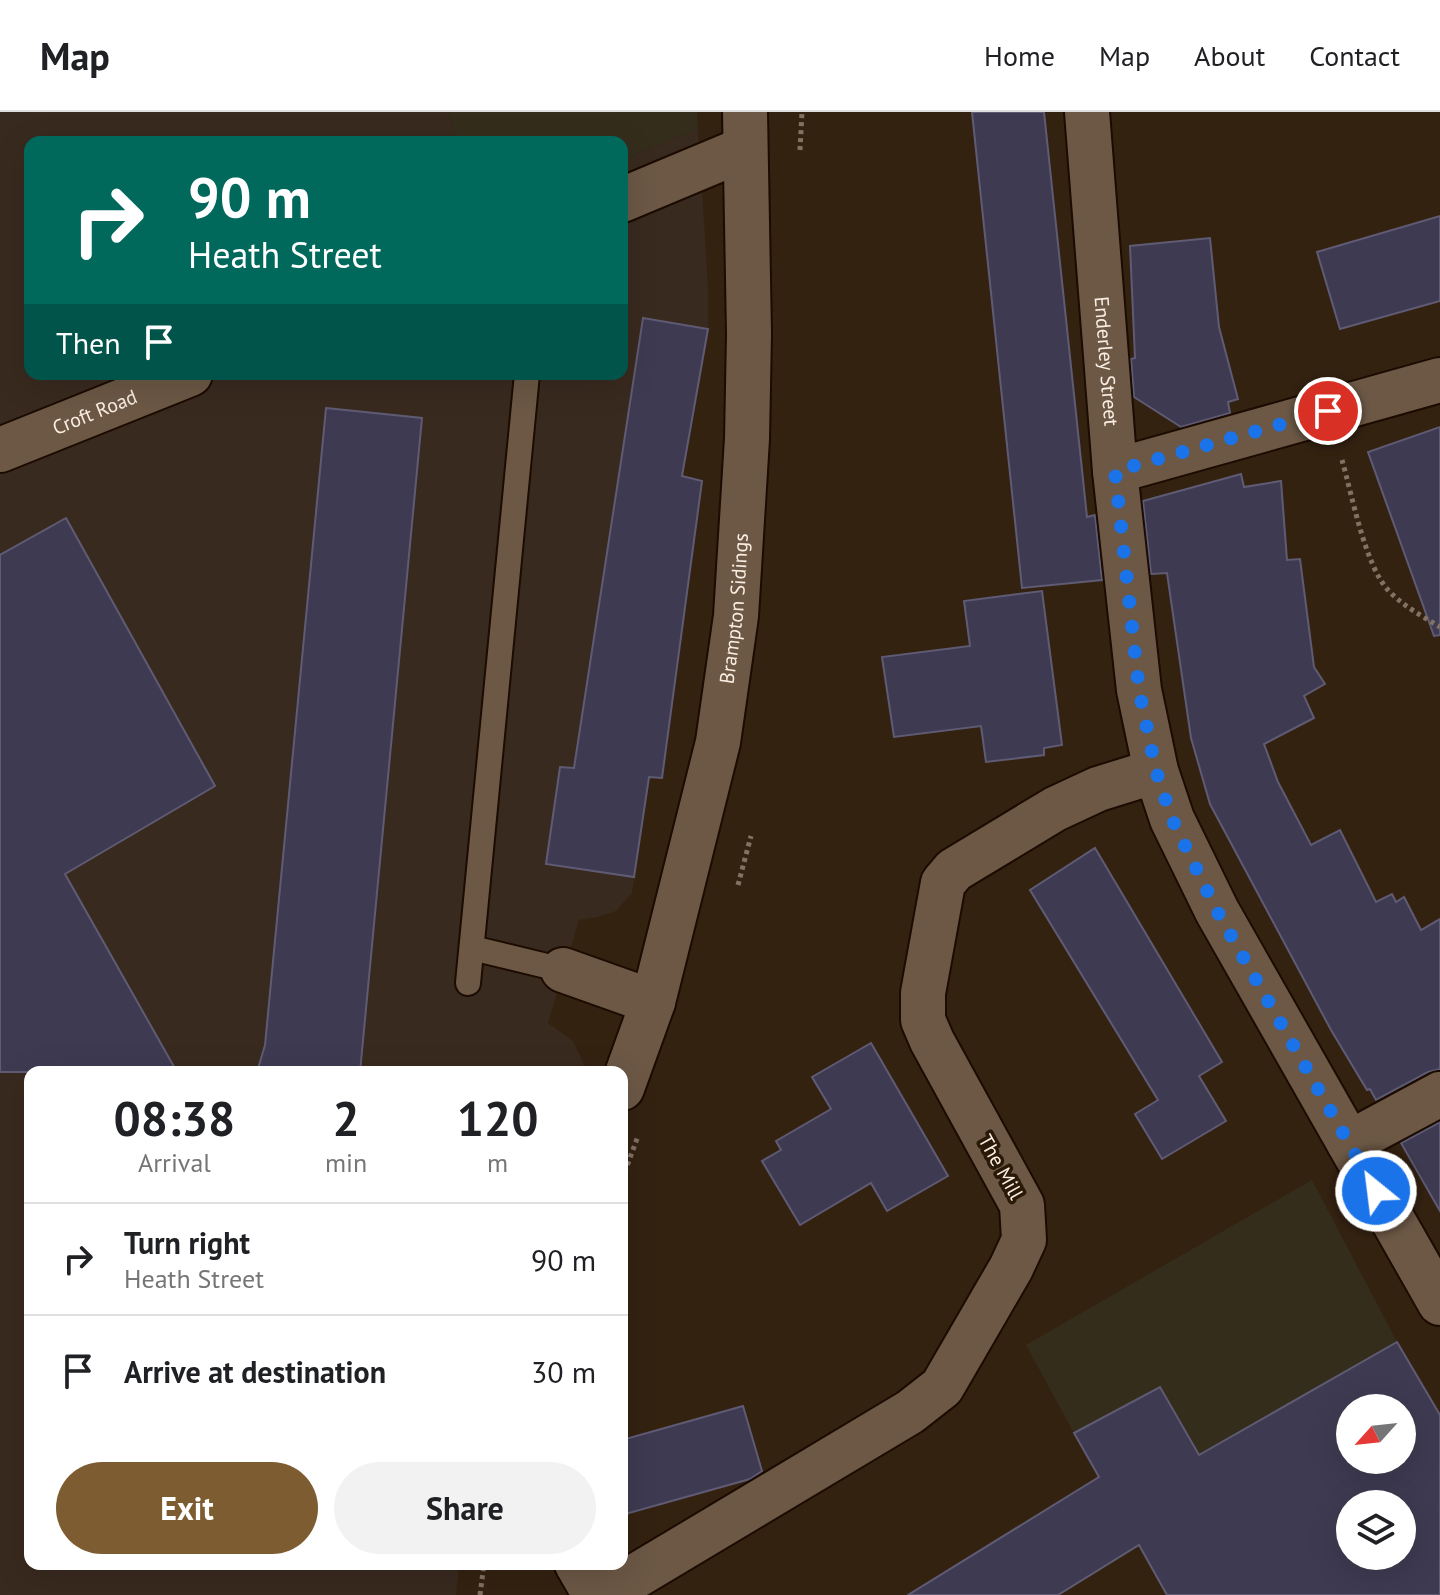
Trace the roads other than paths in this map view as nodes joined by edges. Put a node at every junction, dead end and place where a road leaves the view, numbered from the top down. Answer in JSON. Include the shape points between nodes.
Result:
{"nodes":[{"id":1,"x":1087,"y":112,"type":"edge"},
{"id":2,"x":745,"y":130,"type":"edge"},
{"id":3,"x":628,"y":197,"type":"edge"},
{"id":4,"x":175,"y":380,"type":"edge"},
{"id":5,"x":526,"y":380,"type":"edge"},
{"id":6,"x":1440,"y":380,"type":"edge"},
{"id":7,"x":0,"y":450,"type":"edge"},
{"id":8,"x":1115,"y":471,"type":"junction"},
{"id":9,"x":1156,"y":771,"type":"junction"},
{"id":10,"x":472,"y":948,"type":"junction"},
{"id":11,"x":563,"y":970,"type":"joint"},
{"id":12,"x":468,"y":983,"type":"dead end"},
{"id":13,"x":653,"y":1002,"type":"junction"},
{"id":14,"x":628,"y":1071,"type":"edge"},
{"id":15,"x":1440,"y":1094,"type":"edge"},
{"id":16,"x":1349,"y":1143,"type":"junction"},
{"id":17,"x":1440,"y":1303,"type":"edge"},
{"id":18,"x":580,"y":1570,"type":"edge"},
{"id":19,"x":595,"y":1595,"type":"edge"},
{"id":20,"x":604,"y":1595,"type":"edge"}],
"edges":[{"from":1,"to":8,"type":"street","name":"Enderley Street"},
{"from":2,"to":3,"type":"street"},
{"from":2,"to":13,"type":"street","name":"Brampton Sidings","via":[[749,349],[736,616],[718,742]]},
{"from":4,"to":7,"type":"street","name":"Croft Road"},
{"from":5,"to":10,"type":"lane"},
{"from":6,"to":8,"type":"street"},
{"from":8,"to":9,"type":"street","name":"Enderley Street","via":[[1139,690]]},
{"from":9,"to":16,"type":"street","name":"Enderley Street","via":[[1172,819],[1217,911]]},
{"from":9,"to":20,"type":"street","name":"The Mill","via":[[1055,809],[954,870],[943,883],[923,1020],[1022,1205],[1024,1240],[942,1387],[910,1412]]},
{"from":10,"to":11,"type":"lane"},
{"from":10,"to":12,"type":"lane"},
{"from":11,"to":13,"type":"street"},
{"from":13,"to":14,"type":"street","name":"Brampton Sidings"},
{"from":15,"to":16,"type":"street"},
{"from":16,"to":17,"type":"street","name":"Enderley Street"},
{"from":18,"to":19,"type":"street"}]}
